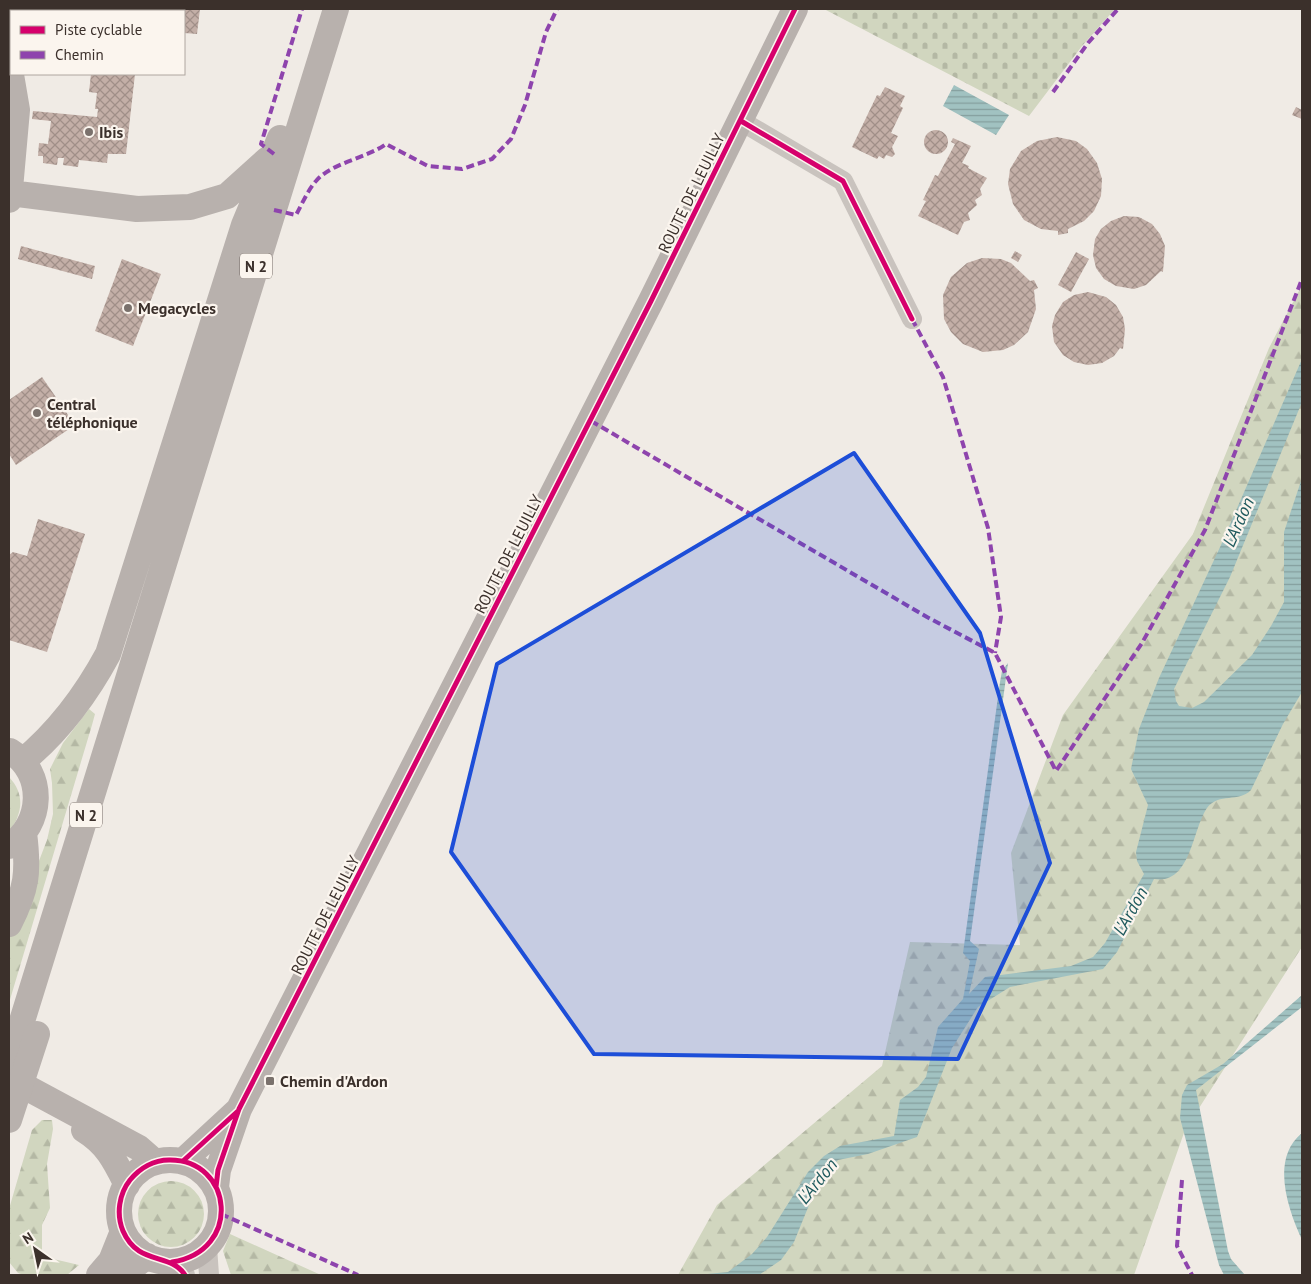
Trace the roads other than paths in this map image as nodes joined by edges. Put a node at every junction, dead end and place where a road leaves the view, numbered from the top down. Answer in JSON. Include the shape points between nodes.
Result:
{"nodes":[{"id":1,"x":336,"y":9,"type":"edge"},
{"id":2,"x":795,"y":9,"type":"edge"},
{"id":3,"x":319,"y":62,"type":"junction"},
{"id":4,"x":11,"y":75,"type":"edge"},
{"id":5,"x":741,"y":121,"type":"junction"},
{"id":6,"x":274,"y":154,"type":"junction"},
{"id":7,"x":10,"y":196,"type":"edge"},
{"id":8,"x":912,"y":319,"type":"dead end"},
{"id":9,"x":16,"y":756,"type":"edge"},
{"id":10,"x":16,"y":840,"type":"edge"},
{"id":11,"x":9,"y":924,"type":"edge"},
{"id":12,"x":28,"y":1032,"type":"junction"},
{"id":13,"x":9,"y":1063,"type":"edge"},
{"id":14,"x":9,"y":1078,"type":"edge"},
{"id":15,"x":9,"y":1089,"type":"edge"},
{"id":16,"x":239,"y":1109,"type":"junction"},
{"id":17,"x":9,"y":1120,"type":"edge"},
{"id":18,"x":183,"y":1161,"type":"junction"},
{"id":19,"x":155,"y":1162,"type":"junction"},
{"id":20,"x":127,"y":1184,"type":"junction"},
{"id":21,"x":216,"y":1188,"type":"junction"},
{"id":22,"x":123,"y":1231,"type":"junction"},
{"id":23,"x":207,"y":1247,"type":"junction"},
{"id":24,"x":168,"y":1265,"type":"edge"},
{"id":25,"x":98,"y":1275,"type":"edge"},
{"id":26,"x":123,"y":1275,"type":"edge"},
{"id":27,"x":209,"y":1275,"type":"edge"}],
"edges":[{"from":1,"to":3,"type":"main road","number":"N 2"},
{"from":2,"to":5,"type":"main road","name":"ROUTE DE LEUILLY"},
{"from":3,"to":6,"type":"main road","via":[[288,117]]},
{"from":3,"to":12,"type":"main road","number":"N 2","via":[[32,989]]},
{"from":4,"to":7,"type":"main road","via":[[17,110]]},
{"from":5,"to":8,"type":"street","via":[[843,180]]},
{"from":5,"to":16,"type":"main road","name":"ROUTE DE LEUILLY"},
{"from":6,"to":7,"type":"main road","via":[[227,196],[190,208],[137,209]]},
{"from":6,"to":9,"type":"main road","via":[[244,225],[108,654],[55,732]]},
{"from":9,"to":10,"type":"main road","via":[[31,774],[36,789],[36,805],[32,820]]},
{"from":10,"to":11,"type":"main road","via":[[28,864],[26,884]]},
{"from":12,"to":13,"type":"main road"},
{"from":12,"to":17,"type":"main road","bridge":true},
{"from":14,"to":19,"type":"main road","via":[[139,1148]]},
{"from":15,"to":20,"type":"main road","via":[[99,1138]]},
{"from":16,"to":18,"type":"main road"},
{"from":16,"to":21,"type":"main road","via":[[218,1170]]},
{"from":18,"to":19,"type":"main road"},
{"from":18,"to":21,"type":"main road","via":[[208,1176]]},
{"from":19,"to":20,"type":"main road","via":[[134,1175]]},
{"from":20,"to":22,"type":"main road","via":[[120,1203]]},
{"from":21,"to":23,"type":"main road","via":[[221,1214],[219,1226]]},
{"from":22,"to":24,"type":"main road","via":[[133,1246]]},
{"from":22,"to":25,"type":"main road","via":[[111,1261]]},
{"from":23,"to":24,"type":"main road","via":[[196,1255]]},
{"from":23,"to":27,"type":"street"},
{"from":24,"to":26,"type":"main road"}]}
